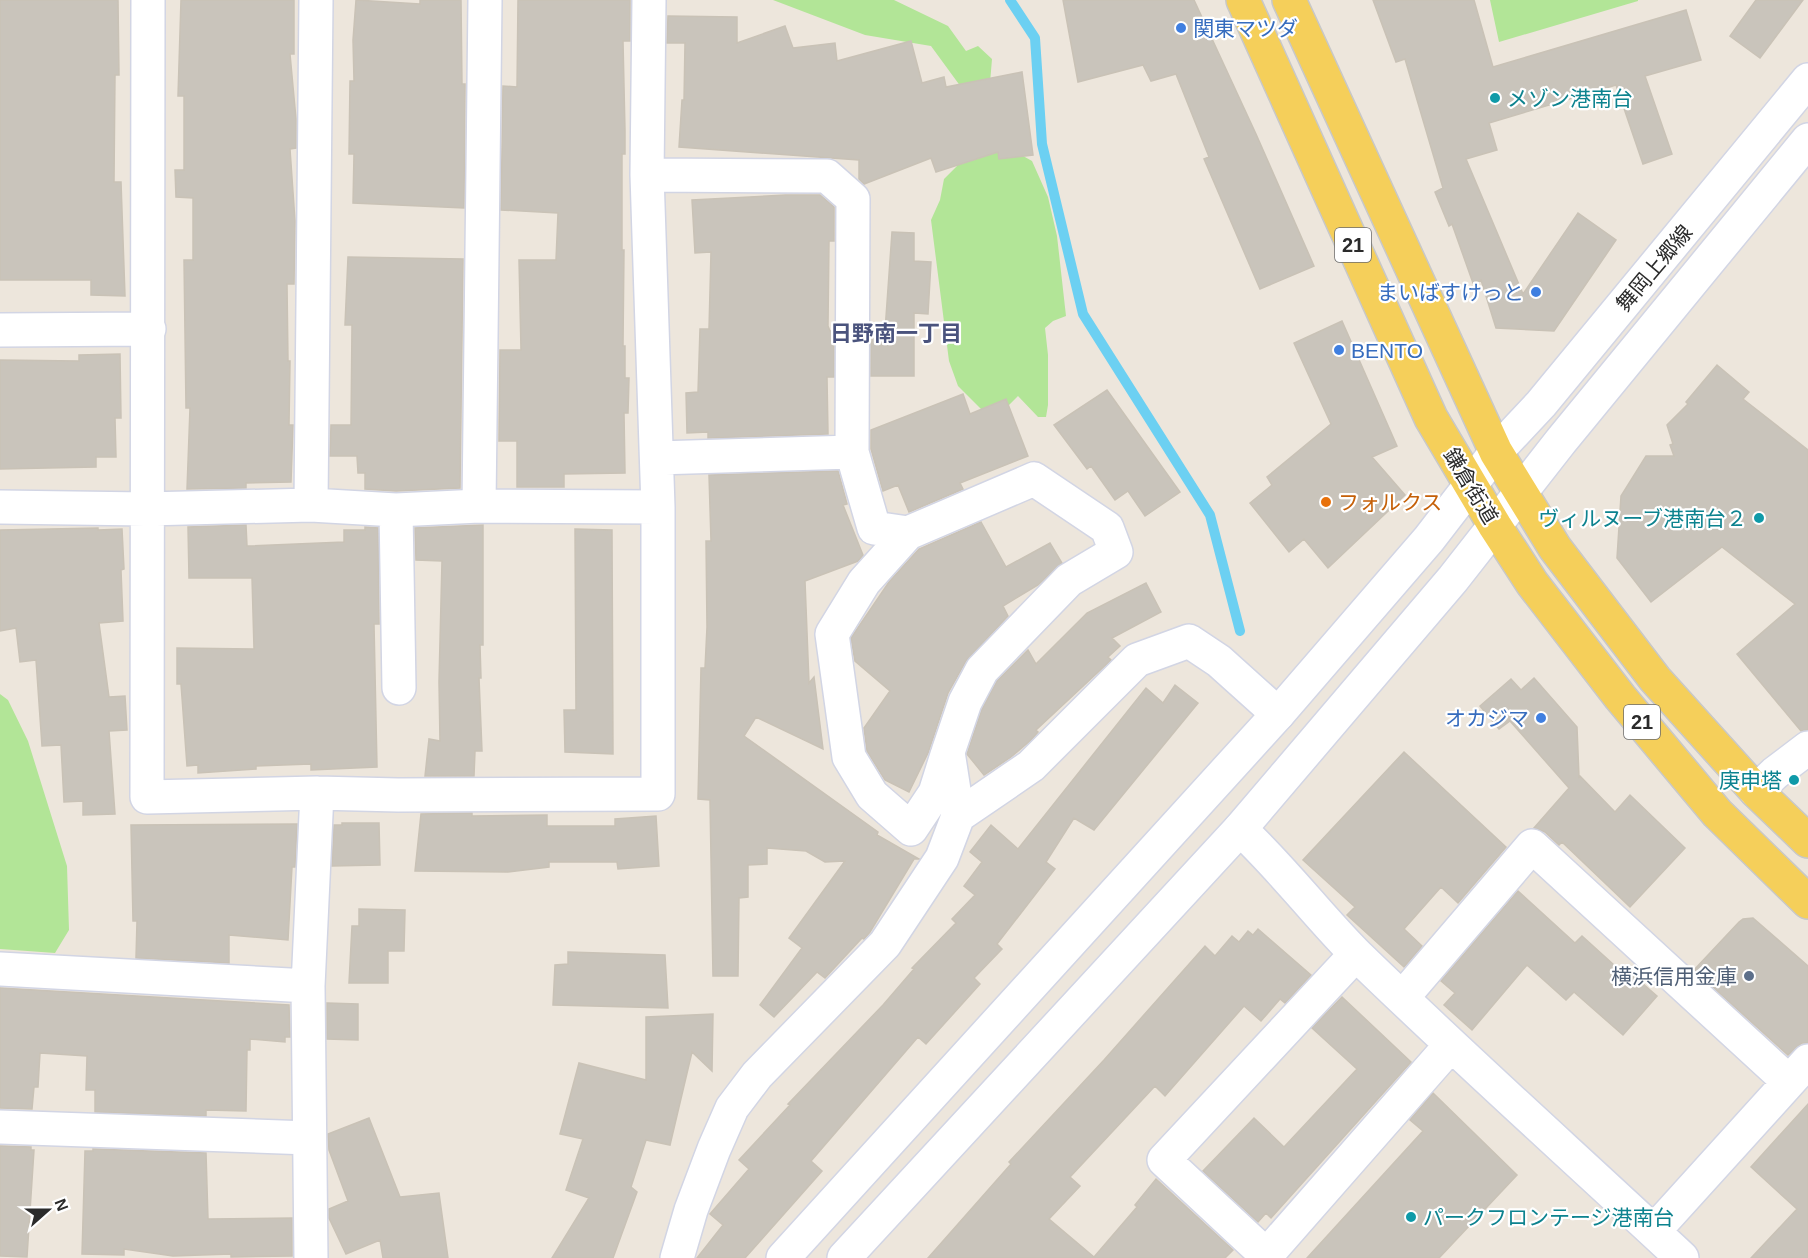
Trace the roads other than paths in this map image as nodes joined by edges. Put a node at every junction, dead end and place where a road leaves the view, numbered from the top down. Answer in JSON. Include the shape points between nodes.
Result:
{"nodes":[{"id":1,"x":148,"y":0,"type":"edge"},
{"id":2,"x":316,"y":0,"type":"edge"},
{"id":3,"x":485,"y":0,"type":"edge"},
{"id":4,"x":649,"y":0,"type":"edge"},
{"id":5,"x":1243,"y":0,"type":"edge"},
{"id":6,"x":1289,"y":0,"type":"edge"},
{"id":7,"x":1808,"y":80,"type":"edge"},
{"id":8,"x":1778,"y":118,"type":"junction"},
{"id":9,"x":1808,"y":140,"type":"edge"},
{"id":10,"x":647,"y":175,"type":"junction"},
{"id":11,"x":148,"y":329,"type":"junction"},
{"id":12,"x":0,"y":330,"type":"edge"},
{"id":13,"x":852,"y":452,"type":"junction"},
{"id":14,"x":1496,"y":452,"type":"junction"},
{"id":15,"x":657,"y":458,"type":"junction"},
{"id":16,"x":1471,"y":486,"type":"junction"},
{"id":17,"x":1521,"y":493,"type":"junction"},
{"id":18,"x":311,"y":505,"type":"junction"},
{"id":19,"x":479,"y":506,"type":"junction"},
{"id":20,"x":0,"y":507,"type":"edge"},
{"id":21,"x":658,"y":507,"type":"junction"},
{"id":22,"x":146,"y":508,"type":"junction"},
{"id":23,"x":396,"y":510,"type":"junction"},
{"id":24,"x":1495,"y":526,"type":"junction"},
{"id":25,"x":908,"y":533,"type":"junction"},
{"id":26,"x":399,"y":688,"type":"dead end"},
{"id":27,"x":1278,"y":714,"type":"junction"},
{"id":28,"x":1808,"y":748,"type":"edge"},
{"id":29,"x":948,"y":752,"type":"junction"},
{"id":30,"x":1756,"y":791,"type":"junction"},
{"id":31,"x":317,"y":793,"type":"junction"},
{"id":32,"x":958,"y":816,"type":"junction"},
{"id":33,"x":1240,"y":829,"type":"junction"},
{"id":34,"x":1808,"y":841,"type":"edge"},
{"id":35,"x":1808,"y":902,"type":"edge"},
{"id":36,"x":1356,"y":954,"type":"junction"},
{"id":37,"x":0,"y":969,"type":"edge"},
{"id":38,"x":308,"y":986,"type":"junction"},
{"id":39,"x":1402,"y":998,"type":"junction"},
{"id":40,"x":1450,"y":1046,"type":"junction"},
{"id":41,"x":1798,"y":1071,"type":"edge"},
{"id":42,"x":0,"y":1127,"type":"edge"},
{"id":43,"x":309,"y":1138,"type":"junction"},
{"id":44,"x":1654,"y":1232,"type":"junction"},
{"id":45,"x":1265,"y":1257,"type":"edge"},
{"id":46,"x":311,"y":1258,"type":"edge"},
{"id":47,"x":677,"y":1258,"type":"edge"},
{"id":48,"x":783,"y":1258,"type":"edge"},
{"id":49,"x":844,"y":1258,"type":"edge"},
{"id":50,"x":1682,"y":1258,"type":"edge"}],
"edges":[{"from":1,"to":11,"type":"street"},
{"from":2,"to":18,"type":"street"},
{"from":3,"to":19,"type":"street"},
{"from":4,"to":10,"type":"street"},
{"from":5,"to":16,"type":"main road","name":"鎌倉街道","number":"21","via":[[1431,418]]},
{"from":6,"to":14,"type":"main road","name":"鎌倉街道","number":"21"},
{"from":7,"to":8,"type":"street","name":"舞岡上郷線"},
{"from":8,"to":9,"type":"street"},
{"from":8,"to":14,"type":"street","name":"舞岡上郷線","via":[[1541,404]]},
{"from":9,"to":17,"type":"street","name":"舞岡上郷線"},
{"from":10,"to":13,"type":"street","via":[[827,176],[853,199]]},
{"from":10,"to":15,"type":"street"},
{"from":11,"to":12,"type":"street"},
{"from":11,"to":22,"type":"street"},
{"from":13,"to":15,"type":"street"},
{"from":13,"to":25,"type":"street","via":[[874,528]]},
{"from":14,"to":16,"type":"street","name":"舞岡上郷線"},
{"from":14,"to":17,"type":"main road","name":"鎌倉街道","number":"21"},
{"from":15,"to":21,"type":"street"},
{"from":16,"to":24,"type":"main road","name":"鎌倉街道","number":"21"},
{"from":16,"to":27,"type":"street","name":"舞岡上郷線"},
{"from":17,"to":24,"type":"street","name":"舞岡上郷線"},
{"from":17,"to":30,"type":"main road","name":"鎌倉街道","number":"21","via":[[1555,548],[1655,680]]},
{"from":18,"to":22,"type":"street"},
{"from":18,"to":23,"type":"street"},
{"from":19,"to":21,"type":"street"},
{"from":19,"to":23,"type":"street"},
{"from":20,"to":22,"type":"street"},
{"from":21,"to":31,"type":"street","via":[[658,794]]},
{"from":22,"to":31,"type":"street","via":[[147,796]]},
{"from":23,"to":26,"type":"street"},
{"from":24,"to":33,"type":"street","name":"舞岡上郷線"},
{"from":24,"to":35,"type":"main road","name":"鎌倉街道","number":"21","via":[[1532,583],[1717,813]]},
{"from":25,"to":29,"type":"street","via":[[864,582],[832,634],[849,757],[872,795],[911,829],[935,793]]},
{"from":25,"to":29,"type":"street","via":[[1034,478],[1107,528],[1116,552],[1069,580],[982,670],[965,702]]},
{"from":27,"to":32,"type":"street","via":[[1219,661],[1189,641],[1137,660],[1031,766]]},
{"from":27,"to":48,"type":"street","name":"舞岡上郷線"},
{"from":28,"to":30,"type":"street"},
{"from":29,"to":32,"type":"street"},
{"from":30,"to":34,"type":"main road","name":"鎌倉街道","number":"21"},
{"from":31,"to":38,"type":"street"},
{"from":32,"to":47,"type":"street","via":[[942,858],[885,944],[757,1075],[732,1108],[695,1200]]},
{"from":33,"to":36,"type":"street"},
{"from":33,"to":49,"type":"street","name":"舞岡上郷線"},
{"from":36,"to":39,"type":"street"},
{"from":36,"to":45,"type":"street","via":[[1164,1160]]},
{"from":37,"to":38,"type":"street"},
{"from":38,"to":43,"type":"street"},
{"from":39,"to":40,"type":"street"},
{"from":39,"to":41,"type":"street","via":[[1532,846]]},
{"from":40,"to":44,"type":"street"},
{"from":40,"to":45,"type":"street"},
{"from":41,"to":44,"type":"street"},
{"from":42,"to":43,"type":"street"},
{"from":43,"to":46,"type":"street"},
{"from":44,"to":50,"type":"street"}]}
